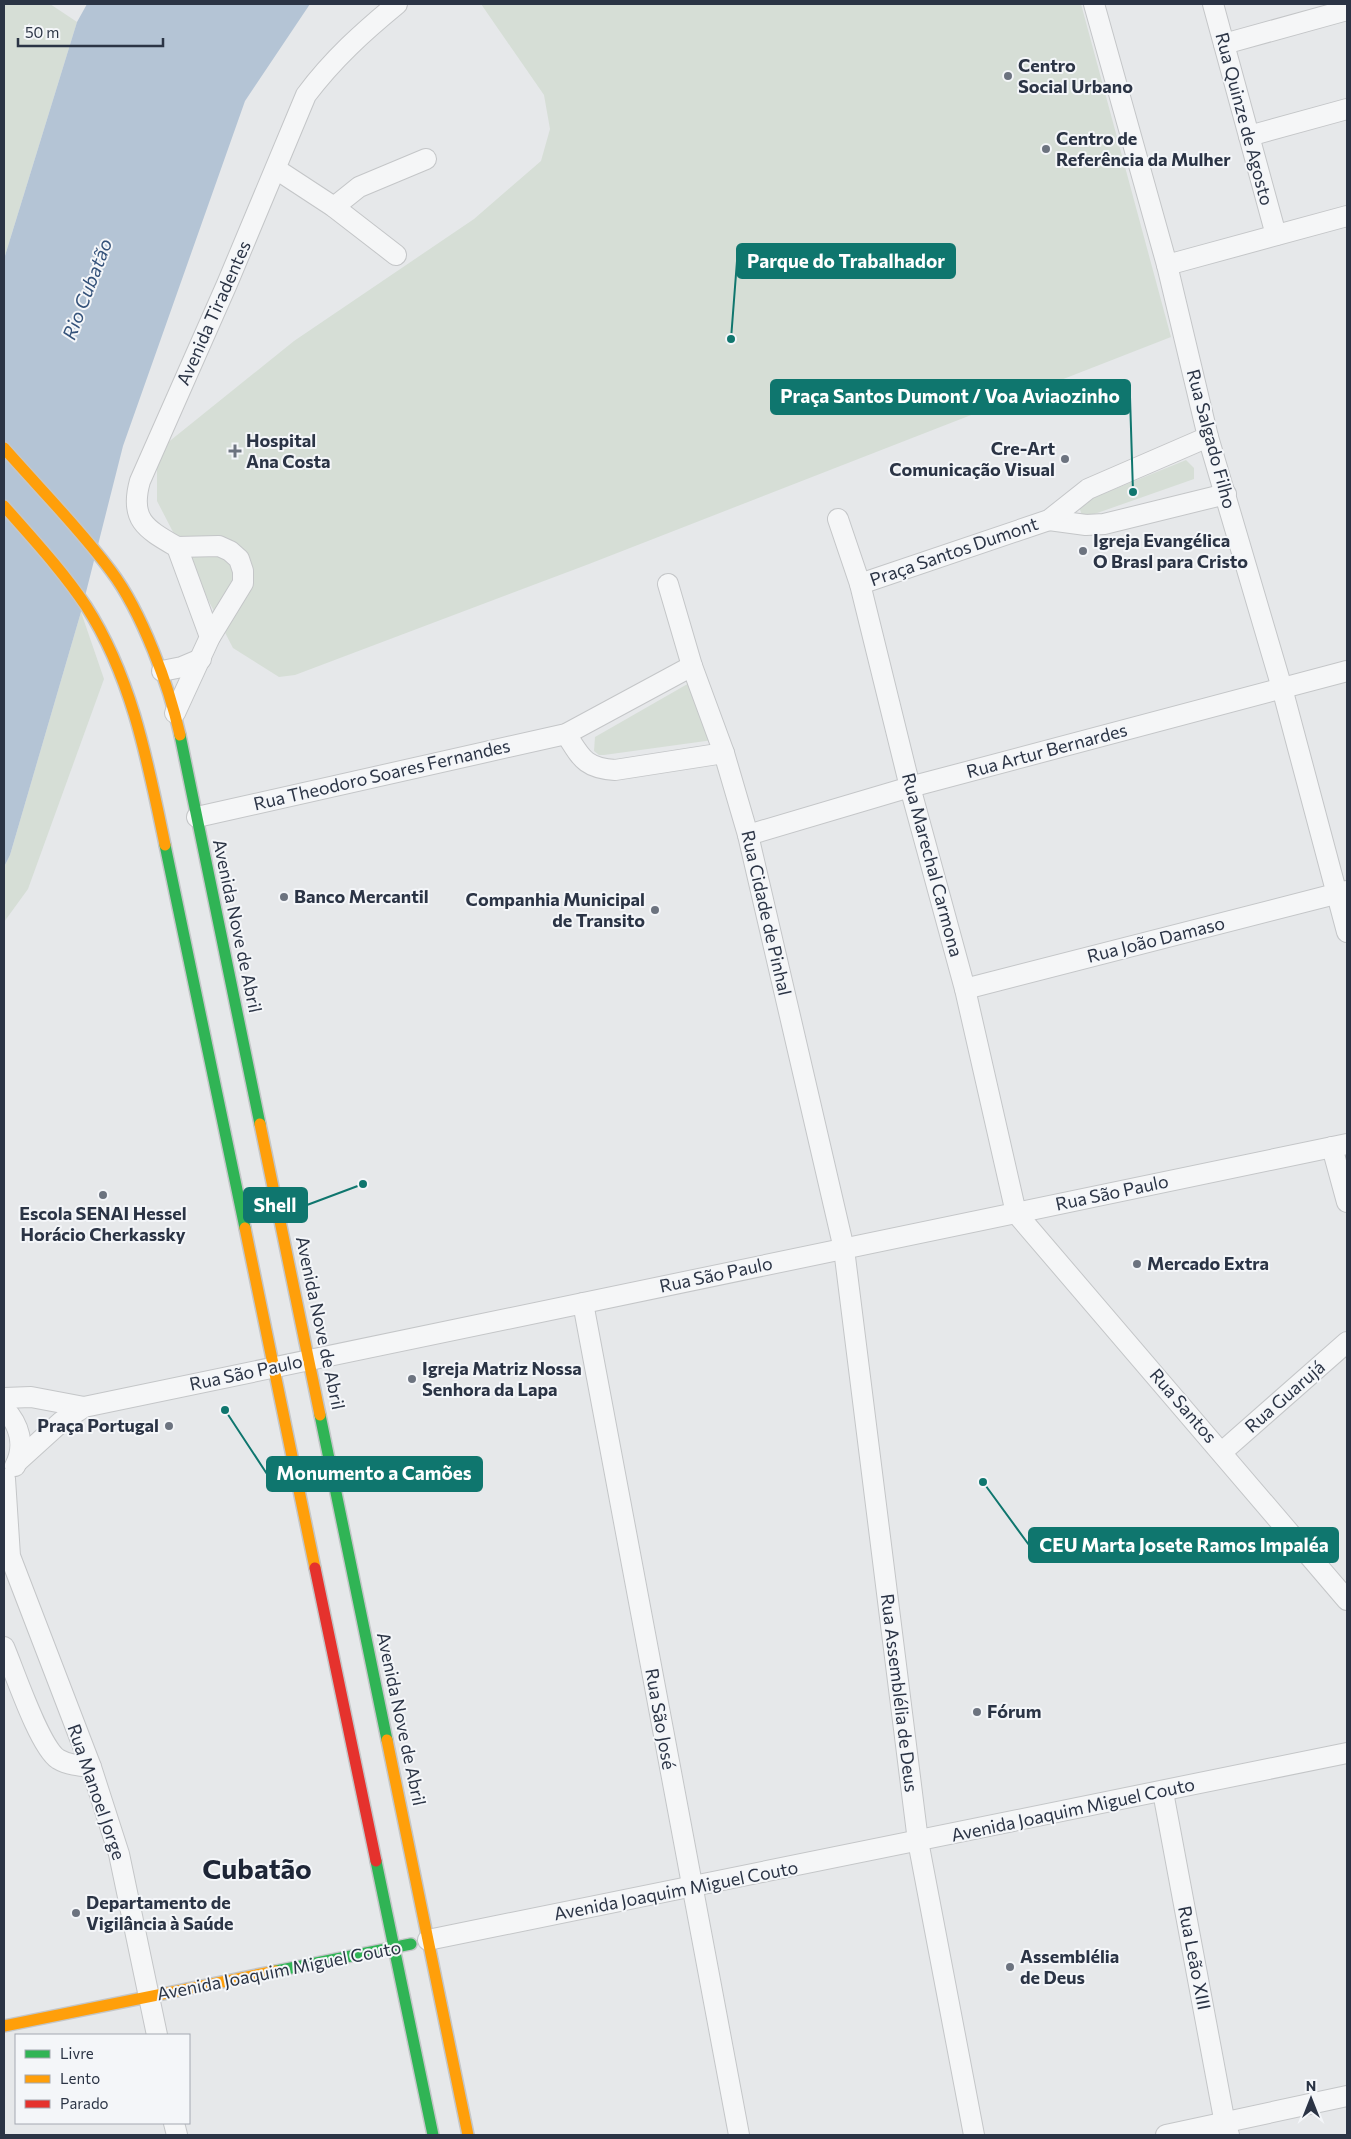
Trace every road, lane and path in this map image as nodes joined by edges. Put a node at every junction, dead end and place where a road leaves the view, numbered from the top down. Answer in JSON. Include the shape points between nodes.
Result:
{"nodes":[{"id":1,"x":397,"y":4,"type":"edge"},
{"id":2,"x":1094,"y":4,"type":"edge"},
{"id":3,"x":1213,"y":4,"type":"edge"},
{"id":4,"x":1347,"y":10,"type":"edge"},
{"id":5,"x":1224,"y":44,"type":"junction"},
{"id":6,"x":1347,"y":109,"type":"edge"},
{"id":7,"x":1248,"y":136,"type":"junction"},
{"id":8,"x":426,"y":159,"type":"dead end"},
{"id":9,"x":276,"y":169,"type":"junction"},
{"id":10,"x":334,"y":207,"type":"junction"},
{"id":11,"x":1347,"y":216,"type":"edge"},
{"id":12,"x":1276,"y":234,"type":"junction"},
{"id":13,"x":396,"y":256,"type":"dead end"},
{"id":14,"x":1167,"y":265,"type":"junction"},
{"id":15,"x":1208,"y":437,"type":"junction"},
{"id":16,"x":4,"y":448,"type":"edge"},
{"id":17,"x":1226,"y":494,"type":"junction"},
{"id":18,"x":4,"y":506,"type":"edge"},
{"id":19,"x":838,"y":519,"type":"dead end"},
{"id":20,"x":1049,"y":520,"type":"junction"},
{"id":21,"x":177,"y":547,"type":"junction"},
{"id":22,"x":668,"y":584,"type":"dead end"},
{"id":23,"x":860,"y":584,"type":"junction"},
{"id":24,"x":210,"y":637,"type":"junction"},
{"id":25,"x":201,"y":659,"type":"junction"},
{"id":26,"x":692,"y":666,"type":"junction"},
{"id":27,"x":1347,"y":671,"type":"edge"},
{"id":28,"x":162,"y":672,"type":"junction"},
{"id":29,"x":1282,"y":688,"type":"junction"},
{"id":30,"x":175,"y":713,"type":"junction"},
{"id":31,"x":566,"y":734,"type":"junction"},
{"id":32,"x":724,"y":754,"type":"junction"},
{"id":33,"x":910,"y":787,"type":"junction"},
{"id":34,"x":154,"y":793,"type":"junction"},
{"id":35,"x":169,"y":811,"type":"dead end"},
{"id":36,"x":190,"y":818,"type":"junction"},
{"id":37,"x":748,"y":835,"type":"junction"},
{"id":38,"x":1342,"y":892,"type":"edge"},
{"id":39,"x":1347,"y":932,"type":"edge"},
{"id":40,"x":965,"y":989,"type":"junction"},
{"id":41,"x":1340,"y":1145,"type":"edge"},
{"id":42,"x":1347,"y":1202,"type":"edge"},
{"id":43,"x":1016,"y":1213,"type":"junction"},
{"id":44,"x":844,"y":1249,"type":"junction"},
{"id":45,"x":583,"y":1303,"type":"junction"},
{"id":46,"x":1347,"y":1342,"type":"edge"},
{"id":47,"x":309,"y":1360,"type":"junction"},
{"id":48,"x":273,"y":1368,"type":"junction"},
{"id":49,"x":4,"y":1398,"type":"edge"},
{"id":50,"x":84,"y":1407,"type":"junction"},
{"id":51,"x":4,"y":1408,"type":"edge"},
{"id":52,"x":1222,"y":1452,"type":"junction"},
{"id":53,"x":18,"y":1461,"type":"junction"},
{"id":54,"x":5,"y":1480,"type":"edge"},
{"id":55,"x":6,"y":1531,"type":"edge"},
{"id":56,"x":7,"y":1552,"type":"edge"},
{"id":57,"x":1347,"y":1600,"type":"edge"},
{"id":58,"x":4,"y":1647,"type":"edge"},
{"id":59,"x":1347,"y":1753,"type":"edge"},
{"id":60,"x":91,"y":1767,"type":"junction"},
{"id":61,"x":1163,"y":1792,"type":"junction"},
{"id":62,"x":918,"y":1842,"type":"junction"},
{"id":63,"x":691,"y":1887,"type":"junction"},
{"id":64,"x":428,"y":1940,"type":"junction"},
{"id":65,"x":394,"y":1948,"type":"junction"},
{"id":66,"x":149,"y":1997,"type":"junction"},
{"id":67,"x":4,"y":2026,"type":"edge"},
{"id":68,"x":157,"y":2034,"type":"edge"},
{"id":69,"x":1347,"y":2096,"type":"edge"},
{"id":70,"x":1227,"y":2130,"type":"edge"},
{"id":71,"x":433,"y":2135,"type":"edge"},
{"id":72,"x":468,"y":2135,"type":"edge"},
{"id":73,"x":739,"y":2135,"type":"edge"},
{"id":74,"x":974,"y":2135,"type":"edge"},
{"id":75,"x":1166,"y":2135,"type":"edge"}],
"edges":[{"from":1,"to":9,"type":"street","name":"Avenida Tiradentes","via":[[356,38],[306,95]]},
{"from":2,"to":14,"type":"street","name":"Rua Salgado Filho"},
{"from":3,"to":5,"type":"street","name":"Rua Quinze de Agosto"},
{"from":4,"to":5,"type":"street"},
{"from":5,"to":7,"type":"street","name":"Rua Quinze de Agosto"},
{"from":6,"to":7,"type":"street"},
{"from":7,"to":12,"type":"street","name":"Rua Quinze de Agosto"},
{"from":8,"to":10,"type":"street","via":[[364,184]]},
{"from":9,"to":10,"type":"street"},
{"from":9,"to":21,"type":"street","name":"Avenida Tiradentes","via":[[140,480],[136,496],[138,514],[148,530]]},
{"from":10,"to":13,"type":"street"},
{"from":11,"to":12,"type":"street"},
{"from":12,"to":14,"type":"street"},
{"from":14,"to":15,"type":"street","name":"Rua Salgado Filho"},
{"from":15,"to":17,"type":"street","name":"Rua Salgado Filho"},
{"from":15,"to":20,"type":"street","name":"Praça Santos Dumont","via":[[1088,488]]},
{"from":16,"to":28,"type":"main road","name":"Avenida Nove de Abril","via":[[98,555],[121,587]]},
{"from":17,"to":20,"type":"street","name":"Praça Santos Dumont","via":[[1104,524]]},
{"from":17,"to":29,"type":"street","name":"Rua Salgado Filho"},
{"from":18,"to":34,"type":"main road","via":[[69,583],[100,630],[120,672],[135,716]]},
{"from":19,"to":23,"type":"street","name":"Rua Marechal Carmona"},
{"from":20,"to":23,"type":"street","name":"Praça Santos Dumont"},
{"from":21,"to":24,"type":"street"},
{"from":21,"to":24,"type":"street","via":[[220,546],[239,559],[243,583]]},
{"from":22,"to":26,"type":"street","name":"Rua Cidade de Pinhal"},
{"from":23,"to":33,"type":"street","name":"Rua Marechal Carmona"},
{"from":24,"to":25,"type":"street"},
{"from":25,"to":28,"type":"street"},
{"from":25,"to":30,"type":"street"},
{"from":26,"to":31,"type":"street","name":"Rua Theodoro Soares Fernandes"},
{"from":26,"to":32,"type":"street","name":"Rua Cidade de Pinhal"},
{"from":27,"to":29,"type":"street","name":"Rua Artur Bernardes"},
{"from":28,"to":30,"type":"main road","name":"Avenida Nove de Abril"},
{"from":29,"to":33,"type":"street","name":"Rua Artur Bernardes"},
{"from":29,"to":38,"type":"street","name":"Rua Salgado Filho"},
{"from":30,"to":36,"type":"main road","name":"Avenida Nove de Abril"},
{"from":31,"to":32,"type":"street","via":[[584,762],[598,769],[615,770]]},
{"from":31,"to":36,"type":"street","name":"Rua Theodoro Soares Fernandes"},
{"from":32,"to":37,"type":"street","name":"Rua Cidade de Pinhal"},
{"from":33,"to":37,"type":"street","name":"Rua Artur Bernardes"},
{"from":33,"to":40,"type":"street","name":"Rua Marechal Carmona"},
{"from":34,"to":35,"type":"main road"},
{"from":34,"to":48,"type":"main road"},
{"from":36,"to":47,"type":"main road","name":"Avenida Nove de Abril"},
{"from":37,"to":44,"type":"street","name":"Rua Cidade de Pinhal"},
{"from":38,"to":39,"type":"street","name":"Rua Salgado Filho"},
{"from":38,"to":40,"type":"street","name":"Rua João Damaso"},
{"from":40,"to":43,"type":"street","name":"Rua Marechal Carmona"},
{"from":41,"to":42,"type":"street"},
{"from":41,"to":43,"type":"street","name":"Rua São Paulo"},
{"from":43,"to":44,"type":"street","name":"Rua São Paulo"},
{"from":43,"to":52,"type":"street","name":"Rua Santos"},
{"from":44,"to":45,"type":"street","name":"Rua São Paulo"},
{"from":44,"to":62,"type":"street","name":"Rua Assemblélia de Deus"},
{"from":45,"to":47,"type":"street","name":"Rua São Paulo"},
{"from":45,"to":63,"type":"street","name":"Rua São José"},
{"from":46,"to":52,"type":"street","name":"Rua Guarujá"},
{"from":47,"to":48,"type":"street","name":"Rua São Paulo"},
{"from":47,"to":64,"type":"main road","name":"Avenida Nove de Abril"},
{"from":48,"to":50,"type":"street","name":"Rua São Paulo"},
{"from":48,"to":65,"type":"main road"},
{"from":49,"to":50,"type":"street","name":"Rua São Paulo","via":[[31,1397]]},
{"from":50,"to":53,"type":"street","name":"Rua São Paulo","via":[[61,1422]]},
{"from":51,"to":53,"type":"street","via":[[19,1433]]},
{"from":52,"to":57,"type":"street","name":"Rua Santos"},
{"from":53,"to":54,"type":"street","name":"Rua São Paulo"},
{"from":54,"to":55,"type":"street","name":"Rua Manoel Jorge"},
{"from":55,"to":56,"type":"street","name":"Rua Manoel Jorge"},
{"from":56,"to":60,"type":"street","name":"Rua Manoel Jorge"},
{"from":58,"to":60,"type":"street","via":[[43,1740],[56,1758],[73,1766]]},
{"from":59,"to":61,"type":"street","name":"Avenida Joaquim Miguel Couto"},
{"from":60,"to":66,"type":"street","name":"Rua Manoel Jorge","via":[[119,1854]]},
{"from":61,"to":62,"type":"street","name":"Avenida Joaquim Miguel Couto"},
{"from":61,"to":70,"type":"street","name":"Rua Leão XIII"},
{"from":62,"to":63,"type":"street","name":"Avenida Joaquim Miguel Couto"},
{"from":62,"to":74,"type":"street","name":"Rua Assemblélia de Deus"},
{"from":63,"to":64,"type":"street","name":"Avenida Joaquim Miguel Couto"},
{"from":63,"to":73,"type":"street","name":"Rua São José"},
{"from":64,"to":65,"type":"main road","name":"Avenida Joaquim Miguel Couto"},
{"from":64,"to":72,"type":"main road","name":"Avenida Nove de Abril"},
{"from":65,"to":66,"type":"main road","name":"Avenida Joaquim Miguel Couto"},
{"from":65,"to":71,"type":"main road"},
{"from":66,"to":67,"type":"main road","name":"Avenida Joaquim Miguel Couto"},
{"from":66,"to":68,"type":"street","name":"Rua Manoel Jorge"},
{"from":69,"to":70,"type":"street"},
{"from":70,"to":75,"type":"street"}]}
